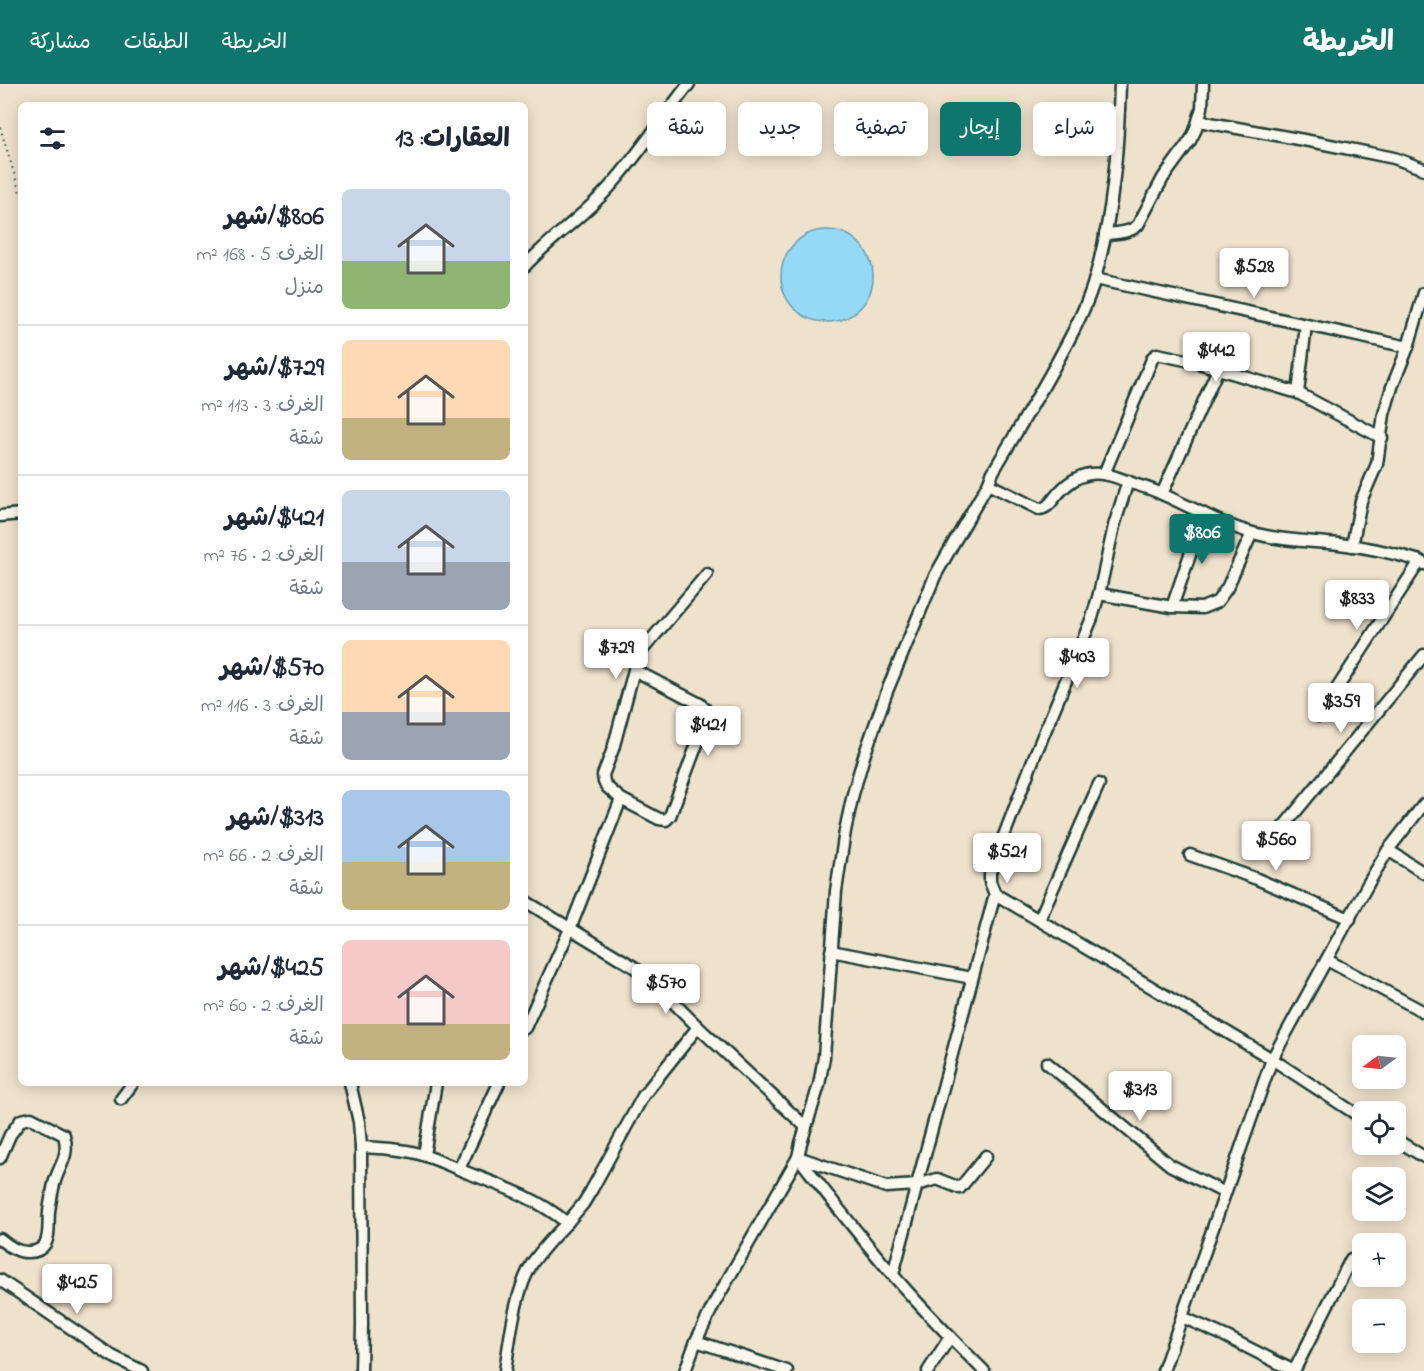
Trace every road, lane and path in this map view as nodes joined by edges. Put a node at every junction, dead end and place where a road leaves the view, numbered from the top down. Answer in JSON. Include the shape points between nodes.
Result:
{"nodes":[{"id":1,"x":689,"y":84,"type":"edge"},
{"id":2,"x":1120,"y":84,"type":"edge"},
{"id":3,"x":1203,"y":84,"type":"edge"},
{"id":4,"x":1199,"y":121,"type":"junction"},
{"id":5,"x":0,"y":127,"type":"edge"},
{"id":6,"x":1424,"y":169,"type":"edge"},
{"id":7,"x":18,"y":186,"type":"edge"},
{"id":8,"x":1105,"y":234,"type":"junction"},
{"id":9,"x":528,"y":263,"type":"edge"},
{"id":10,"x":1095,"y":279,"type":"junction"},
{"id":11,"x":1424,"y":293,"type":"edge"},
{"id":12,"x":1306,"y":325,"type":"junction"},
{"id":13,"x":1407,"y":347,"type":"junction"},
{"id":14,"x":1218,"y":369,"type":"junction"},
{"id":15,"x":1298,"y":393,"type":"junction"},
{"id":16,"x":1382,"y":438,"type":"junction"},
{"id":17,"x":1104,"y":474,"type":"junction"},
{"id":18,"x":1128,"y":481,"type":"junction"},
{"id":19,"x":988,"y":484,"type":"junction"},
{"id":20,"x":1162,"y":494,"type":"junction"},
{"id":21,"x":18,"y":514,"type":"edge"},
{"id":22,"x":1204,"y":514,"type":"junction"},
{"id":23,"x":0,"y":516,"type":"edge"},
{"id":24,"x":1252,"y":533,"type":"junction"},
{"id":25,"x":1352,"y":546,"type":"junction"},
{"id":26,"x":1422,"y":563,"type":"edge"},
{"id":27,"x":707,"y":574,"type":"dead end"},
{"id":28,"x":1099,"y":594,"type":"junction"},
{"id":29,"x":1172,"y":607,"type":"junction"},
{"id":30,"x":1424,"y":655,"type":"edge"},
{"id":31,"x":634,"y":670,"type":"junction"},
{"id":32,"x":1318,"y":716,"type":"dead end"},
{"id":33,"x":1099,"y":784,"type":"dead end"},
{"id":34,"x":621,"y":799,"type":"junction"},
{"id":35,"x":1424,"y":804,"type":"edge"},
{"id":36,"x":1280,"y":831,"type":"dead end"},
{"id":37,"x":1388,"y":850,"type":"junction"},
{"id":38,"x":1190,"y":855,"type":"dead end"},
{"id":39,"x":1424,"y":873,"type":"edge"},
{"id":40,"x":995,"y":894,"type":"junction"},
{"id":41,"x":528,"y":903,"type":"edge"},
{"id":42,"x":1350,"y":919,"type":"junction"},
{"id":43,"x":1039,"y":921,"type":"junction"},
{"id":44,"x":570,"y":929,"type":"junction"},
{"id":45,"x":831,"y":951,"type":"junction"},
{"id":46,"x":1327,"y":960,"type":"junction"},
{"id":47,"x":972,"y":978,"type":"junction"},
{"id":48,"x":1424,"y":1012,"type":"edge"},
{"id":49,"x":528,"y":1021,"type":"edge"},
{"id":50,"x":698,"y":1027,"type":"junction"},
{"id":51,"x":1272,"y":1059,"type":"junction"},
{"id":52,"x":1047,"y":1063,"type":"dead end"},
{"id":53,"x":130,"y":1086,"type":"edge"},
{"id":54,"x":352,"y":1086,"type":"edge"},
{"id":55,"x":436,"y":1086,"type":"edge"},
{"id":56,"x":499,"y":1086,"type":"edge"},
{"id":57,"x":121,"y":1099,"type":"dead end"},
{"id":58,"x":1352,"y":1111,"type":"edge"},
{"id":59,"x":806,"y":1127,"type":"junction"},
{"id":60,"x":1406,"y":1146,"type":"edge"},
{"id":61,"x":361,"y":1147,"type":"junction"},
{"id":62,"x":424,"y":1155,"type":"junction"},
{"id":63,"x":986,"y":1156,"type":"dead end"},
{"id":64,"x":798,"y":1157,"type":"junction"},
{"id":65,"x":1424,"y":1157,"type":"edge"},
{"id":66,"x":0,"y":1158,"type":"edge"},
{"id":67,"x":459,"y":1169,"type":"junction"},
{"id":68,"x":917,"y":1185,"type":"junction"},
{"id":69,"x":1225,"y":1193,"type":"junction"},
{"id":70,"x":567,"y":1223,"type":"junction"},
{"id":71,"x":0,"y":1239,"type":"edge"},
{"id":72,"x":1351,"y":1260,"type":"dead end"},
{"id":73,"x":893,"y":1274,"type":"junction"},
{"id":74,"x":0,"y":1280,"type":"edge"},
{"id":75,"x":1182,"y":1317,"type":"junction"},
{"id":76,"x":950,"y":1337,"type":"junction"},
{"id":77,"x":696,"y":1341,"type":"junction"},
{"id":78,"x":142,"y":1371,"type":"edge"},
{"id":79,"x":361,"y":1371,"type":"edge"},
{"id":80,"x":505,"y":1371,"type":"edge"},
{"id":81,"x":685,"y":1371,"type":"edge"},
{"id":82,"x":787,"y":1371,"type":"edge"},
{"id":83,"x":928,"y":1371,"type":"edge"},
{"id":84,"x":984,"y":1371,"type":"edge"},
{"id":85,"x":1163,"y":1371,"type":"edge"},
{"id":86,"x":1294,"y":1371,"type":"edge"}],
"edges":[{"from":1,"to":9,"type":"street","via":[[603,195]]},
{"from":2,"to":8,"type":"street","via":[[1116,159]]},
{"from":3,"to":4,"type":"street"},
{"from":4,"to":6,"type":"street","via":[[1395,158]]},
{"from":4,"to":8,"type":"street","via":[[1138,225]]},
{"from":5,"to":7,"type":"path"},
{"from":8,"to":10,"type":"street"},
{"from":10,"to":12,"type":"street"},
{"from":10,"to":19,"type":"street","via":[[1077,324]]},
{"from":11,"to":13,"type":"street"},
{"from":12,"to":13,"type":"street"},
{"from":12,"to":15,"type":"street"},
{"from":13,"to":16,"type":"street","via":[[1384,414]]},
{"from":14,"to":15,"type":"street"},
{"from":14,"to":17,"type":"street","via":[[1162,354],[1153,357]]},
{"from":14,"to":20,"type":"street"},
{"from":15,"to":16,"type":"street"},
{"from":16,"to":25,"type":"street","via":[[1377,464],[1361,501]]},
{"from":17,"to":18,"type":"street"},
{"from":17,"to":19,"type":"street","via":[[1076,477],[1047,507],[1039,509]]},
{"from":18,"to":20,"type":"street"},
{"from":18,"to":28,"type":"street"},
{"from":19,"to":45,"type":"street","via":[[935,576],[864,756],[846,831]]},
{"from":20,"to":22,"type":"street"},
{"from":21,"to":23,"type":"street"},
{"from":22,"to":24,"type":"street"},
{"from":22,"to":29,"type":"street"},
{"from":24,"to":25,"type":"street"},
{"from":24,"to":29,"type":"street","via":[[1217,602],[1202,608]]},
{"from":25,"to":26,"type":"street","via":[[1390,552]]},
{"from":26,"to":32,"type":"street"},
{"from":27,"to":31,"type":"street","via":[[639,654]]},
{"from":28,"to":29,"type":"street"},
{"from":28,"to":40,"type":"street","via":[[990,872]]},
{"from":30,"to":36,"type":"street"},
{"from":31,"to":34,"type":"street","via":[[603,775],[607,787]]},
{"from":31,"to":34,"type":"street","via":[[700,704],[706,710],[706,720],[666,820]]},
{"from":33,"to":43,"type":"street"},
{"from":34,"to":44,"type":"street"},
{"from":35,"to":37,"type":"street"},
{"from":37,"to":39,"type":"street"},
{"from":37,"to":42,"type":"street"},
{"from":38,"to":42,"type":"street"},
{"from":40,"to":43,"type":"street"},
{"from":40,"to":47,"type":"street"},
{"from":41,"to":44,"type":"street"},
{"from":42,"to":46,"type":"street"},
{"from":43,"to":51,"type":"street"},
{"from":44,"to":49,"type":"street"},
{"from":44,"to":50,"type":"street","via":[[634,967]]},
{"from":45,"to":47,"type":"street"},
{"from":45,"to":59,"type":"street","via":[[824,1057]]},
{"from":46,"to":48,"type":"street"},
{"from":46,"to":51,"type":"street"},
{"from":47,"to":68,"type":"street"},
{"from":50,"to":59,"type":"street"},
{"from":50,"to":70,"type":"street","via":[[643,1096],[591,1191]]},
{"from":51,"to":58,"type":"street"},
{"from":51,"to":69,"type":"street"},
{"from":52,"to":69,"type":"street","via":[[1170,1164]]},
{"from":53,"to":57,"type":"street"},
{"from":54,"to":61,"type":"street"},
{"from":55,"to":62,"type":"street"},
{"from":56,"to":67,"type":"street"},
{"from":59,"to":64,"type":"street"},
{"from":60,"to":65,"type":"street"},
{"from":61,"to":62,"type":"street"},
{"from":61,"to":79,"type":"street"},
{"from":62,"to":67,"type":"street"},
{"from":63,"to":68,"type":"street","via":[[960,1188],[937,1179]]},
{"from":64,"to":68,"type":"street","via":[[886,1187]]},
{"from":64,"to":73,"type":"street"},
{"from":64,"to":77,"type":"street"},
{"from":66,"to":71,"type":"street","via":[[21,1120],[31,1118],[64,1135],[67,1146],[55,1182],[45,1244],[36,1252],[23,1253]]},
{"from":67,"to":70,"type":"street","via":[[511,1190]]},
{"from":68,"to":73,"type":"street"},
{"from":69,"to":75,"type":"street"},
{"from":70,"to":80,"type":"street","via":[[533,1262],[524,1282]]},
{"from":72,"to":86,"type":"street"},
{"from":73,"to":76,"type":"street"},
{"from":74,"to":78,"type":"street","via":[[112,1356]]},
{"from":75,"to":85,"type":"street"},
{"from":75,"to":86,"type":"street"},
{"from":76,"to":83,"type":"street"},
{"from":76,"to":84,"type":"street"},
{"from":77,"to":81,"type":"street"},
{"from":77,"to":82,"type":"street"}]}
